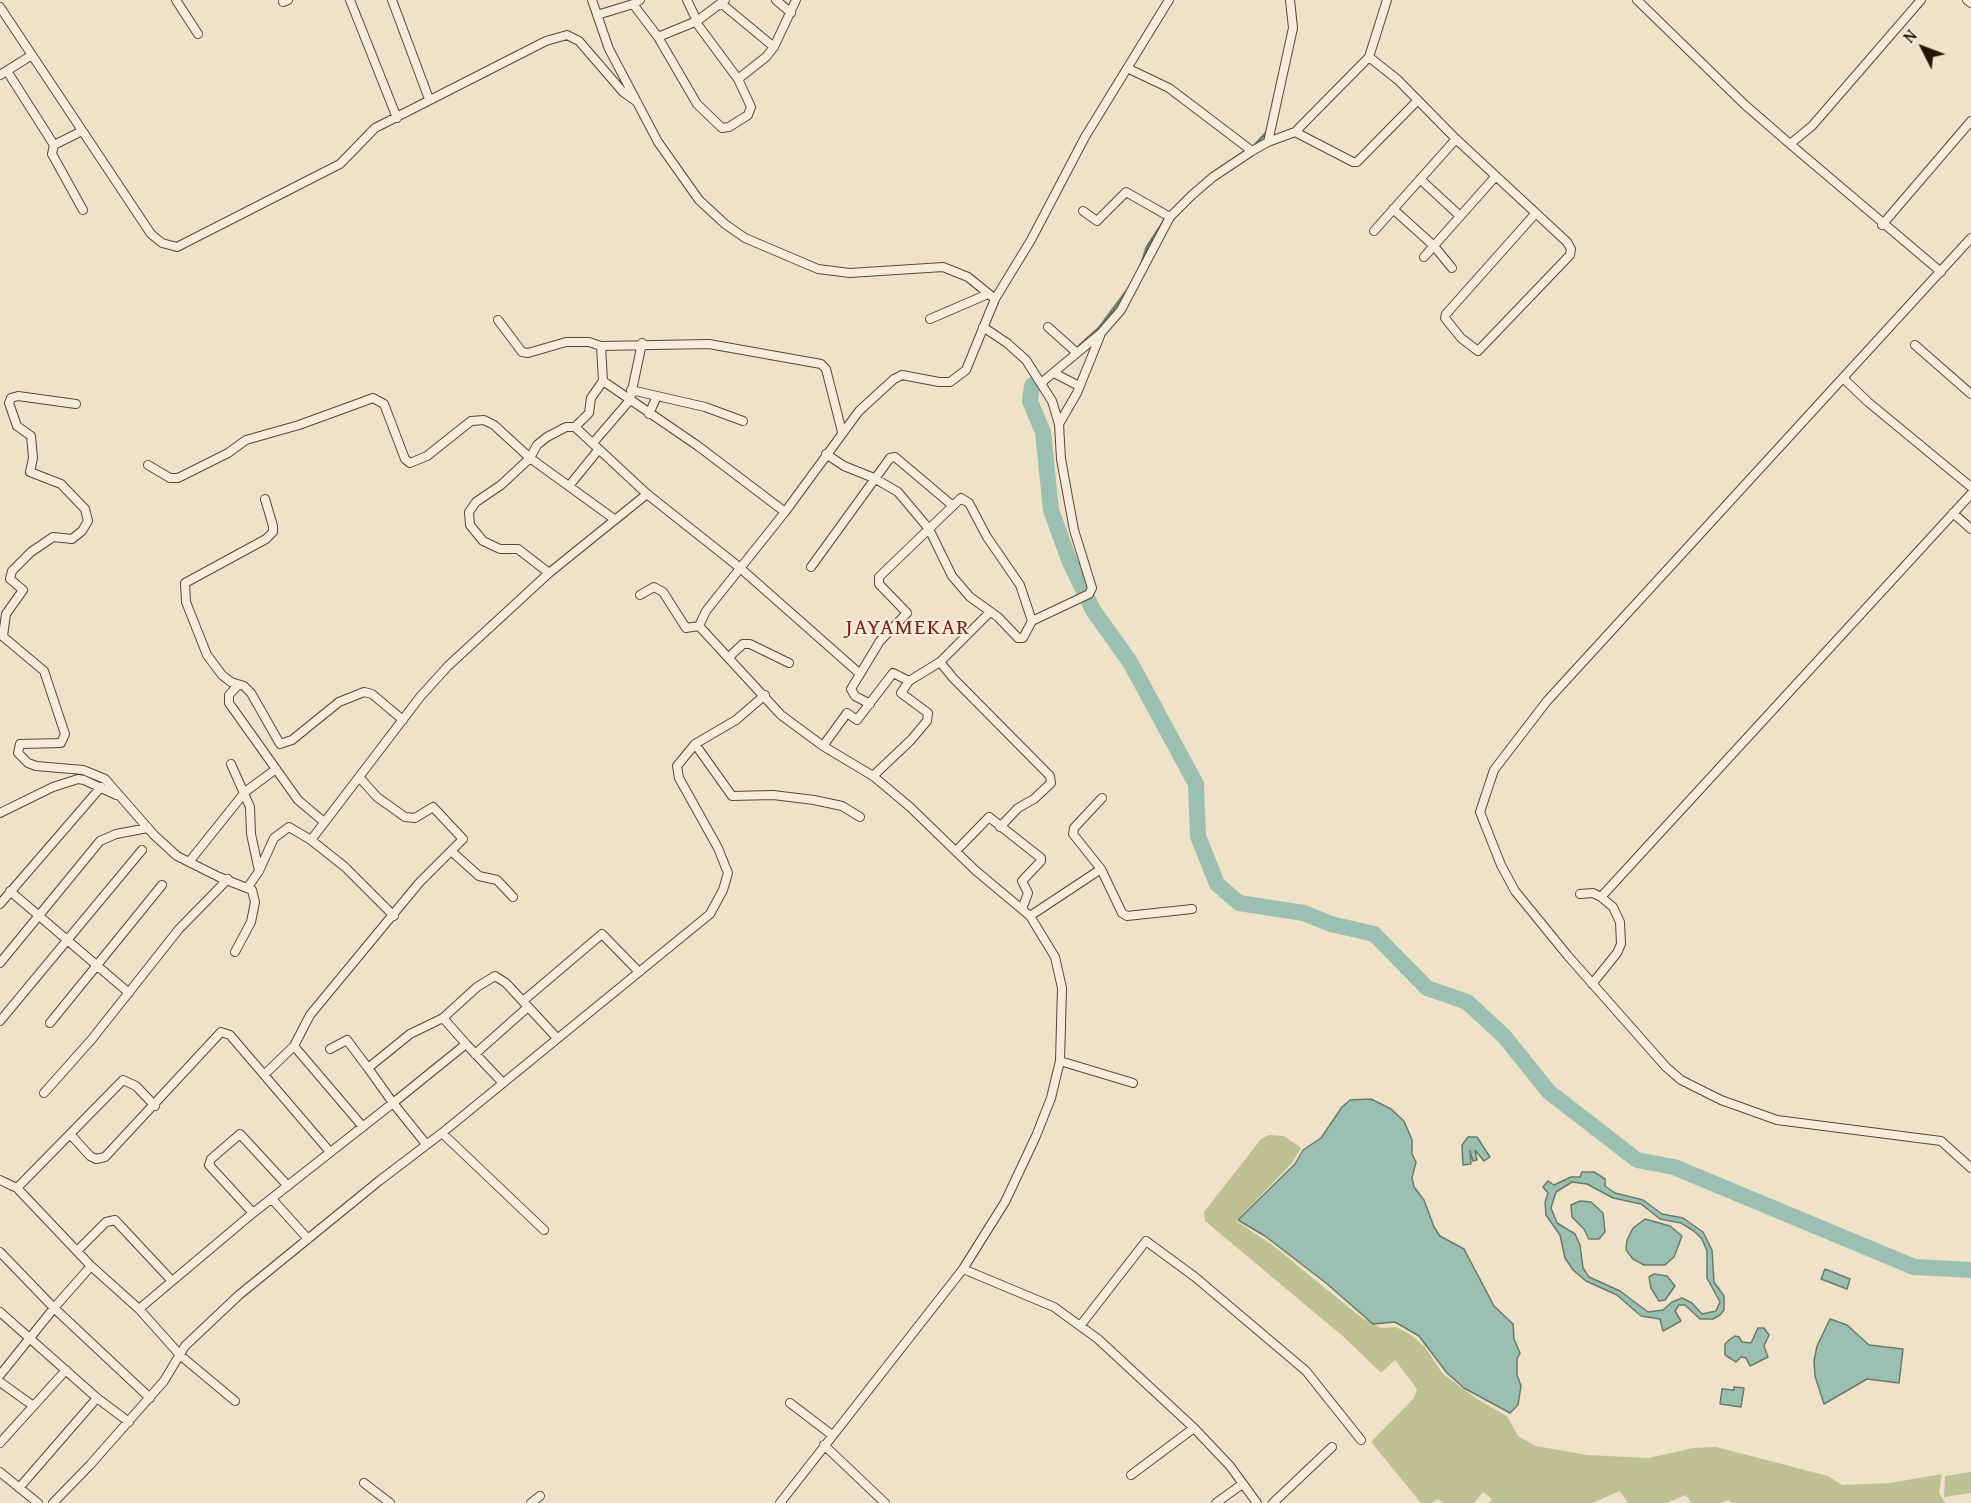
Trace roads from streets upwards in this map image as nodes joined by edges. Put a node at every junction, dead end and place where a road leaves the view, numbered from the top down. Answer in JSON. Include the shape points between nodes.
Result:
{"nodes":[{"id":1,"x":176,"y":0,"type":"edge"},
{"id":2,"x":350,"y":0,"type":"edge"},
{"id":3,"x":392,"y":0,"type":"edge"},
{"id":4,"x":592,"y":0,"type":"edge"},
{"id":5,"x":687,"y":0,"type":"edge"},
{"id":6,"x":776,"y":0,"type":"edge"},
{"id":7,"x":796,"y":0,"type":"edge"},
{"id":8,"x":1169,"y":0,"type":"edge"},
{"id":9,"x":1290,"y":0,"type":"edge"},
{"id":10,"x":1387,"y":0,"type":"edge"},
{"id":11,"x":1637,"y":0,"type":"edge"},
{"id":12,"x":1921,"y":0,"type":"edge"},
{"id":13,"x":1967,"y":0,"type":"edge"},
{"id":14,"x":637,"y":2,"type":"edge"},
{"id":15,"x":723,"y":2,"type":"edge"},
{"id":16,"x":1971,"y":3,"type":"edge"},
{"id":17,"x":0,"y":8,"type":"edge"},
{"id":18,"x":791,"y":13,"type":"junction"},
{"id":19,"x":597,"y":15,"type":"junction"},
{"id":20,"x":697,"y":21,"type":"junction"},
{"id":21,"x":198,"y":34,"type":"dead end"},
{"id":22,"x":658,"y":37,"type":"junction"},
{"id":23,"x":774,"y":47,"type":"junction"},
{"id":24,"x":32,"y":55,"type":"junction"},
{"id":25,"x":1369,"y":57,"type":"junction"},
{"id":26,"x":1129,"y":69,"type":"junction"},
{"id":27,"x":3,"y":73,"type":"edge"},
{"id":28,"x":738,"y":79,"type":"junction"},
{"id":29,"x":429,"y":99,"type":"junction"},
{"id":30,"x":1418,"y":100,"type":"junction"},
{"id":31,"x":637,"y":102,"type":"junction"},
{"id":32,"x":397,"y":118,"type":"junction"},
{"id":33,"x":1971,"y":122,"type":"edge"},
{"id":34,"x":82,"y":131,"type":"junction"},
{"id":35,"x":1295,"y":132,"type":"junction"},
{"id":36,"x":1456,"y":139,"type":"junction"},
{"id":37,"x":1268,"y":142,"type":"junction"},
{"id":38,"x":1790,"y":144,"type":"junction"},
{"id":39,"x":54,"y":145,"type":"junction"},
{"id":40,"x":1252,"y":151,"type":"junction"},
{"id":41,"x":1495,"y":177,"type":"junction"},
{"id":42,"x":1420,"y":179,"type":"junction"},
{"id":43,"x":1393,"y":209,"type":"junction"},
{"id":44,"x":83,"y":210,"type":"dead end"},
{"id":45,"x":1083,"y":211,"type":"dead end"},
{"id":46,"x":1535,"y":214,"type":"junction"},
{"id":47,"x":1461,"y":216,"type":"junction"},
{"id":48,"x":1170,"y":217,"type":"junction"},
{"id":49,"x":1882,"y":225,"type":"junction"},
{"id":50,"x":1374,"y":231,"type":"dead end"},
{"id":51,"x":1971,"y":238,"type":"edge"},
{"id":52,"x":1434,"y":246,"type":"junction"},
{"id":53,"x":1424,"y":257,"type":"dead end"},
{"id":54,"x":1452,"y":268,"type":"dead end"},
{"id":55,"x":1941,"y":272,"type":"junction"},
{"id":56,"x":992,"y":297,"type":"junction"},
{"id":57,"x":930,"y":319,"type":"dead end"},
{"id":58,"x":498,"y":320,"type":"dead end"},
{"id":59,"x":983,"y":327,"type":"junction"},
{"id":60,"x":1048,"y":327,"type":"dead end"},
{"id":61,"x":1101,"y":333,"type":"junction"},
{"id":62,"x":642,"y":344,"type":"junction"},
{"id":63,"x":1915,"y":345,"type":"dead end"},
{"id":64,"x":601,"y":346,"type":"junction"},
{"id":65,"x":1077,"y":353,"type":"junction"},
{"id":66,"x":1054,"y":373,"type":"junction"},
{"id":67,"x":1843,"y":378,"type":"junction"},
{"id":68,"x":603,"y":381,"type":"junction"},
{"id":69,"x":1041,"y":383,"type":"junction"},
{"id":70,"x":1079,"y":386,"type":"junction"},
{"id":71,"x":632,"y":390,"type":"junction"},
{"id":72,"x":1971,"y":394,"type":"edge"},
{"id":73,"x":657,"y":396,"type":"junction"},
{"id":74,"x":630,"y":400,"type":"junction"},
{"id":75,"x":76,"y":404,"type":"dead end"},
{"id":76,"x":649,"y":414,"type":"junction"},
{"id":77,"x":743,"y":421,"type":"dead end"},
{"id":78,"x":1059,"y":424,"type":"junction"},
{"id":79,"x":575,"y":427,"type":"junction"},
{"id":80,"x":842,"y":432,"type":"junction"},
{"id":81,"x":596,"y":446,"type":"junction"},
{"id":82,"x":826,"y":454,"type":"junction"},
{"id":83,"x":530,"y":458,"type":"junction"},
{"id":84,"x":148,"y":465,"type":"dead end"},
{"id":85,"x":874,"y":478,"type":"junction"},
{"id":86,"x":569,"y":486,"type":"junction"},
{"id":87,"x":1971,"y":487,"type":"edge"},
{"id":88,"x":647,"y":494,"type":"junction"},
{"id":89,"x":1971,"y":494,"type":"edge"},
{"id":90,"x":265,"y":499,"type":"dead end"},
{"id":91,"x":953,"y":506,"type":"junction"},
{"id":92,"x":785,"y":512,"type":"junction"},
{"id":93,"x":1953,"y":513,"type":"junction"},
{"id":94,"x":614,"y":519,"type":"junction"},
{"id":95,"x":930,"y":529,"type":"junction"},
{"id":96,"x":1971,"y":530,"type":"edge"},
{"id":97,"x":739,"y":567,"type":"junction"},
{"id":98,"x":811,"y":567,"type":"dead end"},
{"id":99,"x":549,"y":573,"type":"junction"},
{"id":100,"x":640,"y":595,"type":"dead end"},
{"id":101,"x":989,"y":613,"type":"junction"},
{"id":102,"x":1032,"y":621,"type":"junction"},
{"id":103,"x":699,"y":626,"type":"junction"},
{"id":104,"x":2,"y":635,"type":"edge"},
{"id":105,"x":729,"y":657,"type":"junction"},
{"id":106,"x":940,"y":662,"type":"junction"},
{"id":107,"x":789,"y":663,"type":"dead end"},
{"id":108,"x":859,"y":673,"type":"junction"},
{"id":109,"x":909,"y":681,"type":"junction"},
{"id":110,"x":238,"y":685,"type":"junction"},
{"id":111,"x":765,"y":695,"type":"junction"},
{"id":112,"x":870,"y":704,"type":"junction"},
{"id":113,"x":403,"y":720,"type":"junction"},
{"id":114,"x":695,"y":744,"type":"junction"},
{"id":115,"x":823,"y":746,"type":"junction"},
{"id":116,"x":231,"y":764,"type":"dead end"},
{"id":117,"x":276,"y":769,"type":"junction"},
{"id":118,"x":873,"y":776,"type":"junction"},
{"id":119,"x":360,"y":778,"type":"junction"},
{"id":120,"x":101,"y":787,"type":"junction"},
{"id":121,"x":245,"y":792,"type":"junction"},
{"id":122,"x":120,"y":797,"type":"junction"},
{"id":123,"x":1102,"y":798,"type":"dead end"},
{"id":124,"x":0,"y":813,"type":"edge"},
{"id":125,"x":860,"y":817,"type":"dead end"},
{"id":126,"x":324,"y":822,"type":"junction"},
{"id":127,"x":1000,"y":827,"type":"junction"},
{"id":128,"x":148,"y":828,"type":"junction"},
{"id":129,"x":311,"y":840,"type":"junction"},
{"id":130,"x":142,"y":850,"type":"dead end"},
{"id":131,"x":452,"y":851,"type":"junction"},
{"id":132,"x":956,"y":851,"type":"junction"},
{"id":133,"x":189,"y":862,"type":"junction"},
{"id":134,"x":1101,"y":868,"type":"junction"},
{"id":135,"x":259,"y":871,"type":"junction"},
{"id":136,"x":228,"y":879,"type":"junction"},
{"id":137,"x":162,"y":885,"type":"dead end"},
{"id":138,"x":248,"y":886,"type":"junction"},
{"id":139,"x":10,"y":891,"type":"junction"},
{"id":140,"x":1580,"y":894,"type":"dead end"},
{"id":141,"x":513,"y":897,"type":"dead end"},
{"id":142,"x":1602,"y":897,"type":"junction"},
{"id":143,"x":0,"y":904,"type":"edge"},
{"id":144,"x":1022,"y":909,"type":"junction"},
{"id":145,"x":1192,"y":909,"type":"dead end"},
{"id":146,"x":39,"y":916,"type":"junction"},
{"id":147,"x":394,"y":916,"type":"junction"},
{"id":148,"x":1030,"y":916,"type":"junction"},
{"id":149,"x":67,"y":939,"type":"junction"},
{"id":150,"x":235,"y":952,"type":"dead end"},
{"id":151,"x":0,"y":963,"type":"edge"},
{"id":152,"x":97,"y":963,"type":"junction"},
{"id":153,"x":639,"y":972,"type":"junction"},
{"id":154,"x":1592,"y":984,"type":"junction"},
{"id":155,"x":129,"y":993,"type":"junction"},
{"id":156,"x":526,"y":1004,"type":"junction"},
{"id":157,"x":443,"y":1018,"type":"junction"},
{"id":158,"x":0,"y":1021,"type":"edge"},
{"id":159,"x":50,"y":1023,"type":"dead end"},
{"id":160,"x":557,"y":1038,"type":"junction"},
{"id":161,"x":466,"y":1044,"type":"junction"},
{"id":162,"x":294,"y":1046,"type":"junction"},
{"id":163,"x":330,"y":1049,"type":"dead end"},
{"id":164,"x":475,"y":1054,"type":"junction"},
{"id":165,"x":1060,"y":1061,"type":"junction"},
{"id":166,"x":368,"y":1068,"type":"junction"},
{"id":167,"x":264,"y":1075,"type":"junction"},
{"id":168,"x":502,"y":1082,"type":"junction"},
{"id":169,"x":1133,"y":1083,"type":"dead end"},
{"id":170,"x":44,"y":1093,"type":"dead end"},
{"id":171,"x":393,"y":1103,"type":"junction"},
{"id":172,"x":155,"y":1106,"type":"junction"},
{"id":173,"x":363,"y":1127,"type":"junction"},
{"id":174,"x":442,"y":1133,"type":"junction"},
{"id":175,"x":70,"y":1134,"type":"junction"},
{"id":176,"x":426,"y":1144,"type":"junction"},
{"id":177,"x":330,"y":1152,"type":"junction"},
{"id":178,"x":1971,"y":1168,"type":"edge"},
{"id":179,"x":0,"y":1180,"type":"edge"},
{"id":180,"x":288,"y":1186,"type":"junction"},
{"id":181,"x":17,"y":1188,"type":"junction"},
{"id":182,"x":272,"y":1199,"type":"junction"},
{"id":183,"x":253,"y":1213,"type":"junction"},
{"id":184,"x":544,"y":1230,"type":"dead end"},
{"id":185,"x":308,"y":1239,"type":"junction"},
{"id":186,"x":77,"y":1251,"type":"junction"},
{"id":187,"x":0,"y":1252,"type":"edge"},
{"id":188,"x":91,"y":1266,"type":"junction"},
{"id":189,"x":963,"y":1269,"type":"junction"},
{"id":190,"x":172,"y":1281,"type":"junction"},
{"id":191,"x":54,"y":1308,"type":"junction"},
{"id":192,"x":139,"y":1309,"type":"junction"},
{"id":193,"x":0,"y":1312,"type":"edge"},
{"id":194,"x":1080,"y":1326,"type":"junction"},
{"id":195,"x":30,"y":1340,"type":"junction"},
{"id":196,"x":181,"y":1356,"type":"junction"},
{"id":197,"x":66,"y":1370,"type":"junction"},
{"id":198,"x":0,"y":1375,"type":"edge"},
{"id":199,"x":0,"y":1382,"type":"edge"},
{"id":200,"x":97,"y":1398,"type":"junction"},
{"id":201,"x":150,"y":1398,"type":"junction"},
{"id":202,"x":235,"y":1401,"type":"dead end"},
{"id":203,"x":790,"y":1403,"type":"dead end"},
{"id":204,"x":32,"y":1406,"type":"junction"},
{"id":205,"x":129,"y":1422,"type":"junction"},
{"id":206,"x":1194,"y":1428,"type":"junction"},
{"id":207,"x":831,"y":1436,"type":"junction"},
{"id":208,"x":1361,"y":1440,"type":"dead end"},
{"id":209,"x":0,"y":1443,"type":"edge"},
{"id":210,"x":824,"y":1445,"type":"junction"},
{"id":211,"x":1332,"y":1447,"type":"dead end"},
{"id":212,"x":0,"y":1472,"type":"edge"},
{"id":213,"x":1131,"y":1475,"type":"dead end"},
{"id":214,"x":364,"y":1483,"type":"dead end"},
{"id":215,"x":1241,"y":1485,"type":"junction"},
{"id":216,"x":19,"y":1488,"type":"junction"},
{"id":217,"x":540,"y":1496,"type":"dead end"},
{"id":218,"x":38,"y":1503,"type":"edge"},
{"id":219,"x":53,"y":1503,"type":"edge"},
{"id":220,"x":390,"y":1503,"type":"edge"},
{"id":221,"x":531,"y":1503,"type":"edge"},
{"id":222,"x":780,"y":1503,"type":"edge"},
{"id":223,"x":885,"y":1503,"type":"edge"},
{"id":224,"x":1216,"y":1503,"type":"edge"},
{"id":225,"x":1257,"y":1503,"type":"edge"},
{"id":226,"x":1273,"y":1503,"type":"edge"}],
"edges":[{"from":1,"to":21,"type":"street"},
{"from":2,"to":32,"type":"street"},
{"from":3,"to":29,"type":"street"},
{"from":4,"to":19,"type":"street"},
{"from":5,"to":20,"type":"street"},
{"from":6,"to":18,"type":"street"},
{"from":7,"to":18,"type":"street"},
{"from":8,"to":26,"type":"street"},
{"from":9,"to":37,"type":"street","via":[[1293,28]]},
{"from":10,"to":25,"type":"street"},
{"from":11,"to":38,"type":"street"},
{"from":12,"to":38,"type":"street","via":[[1812,126]]},
{"from":13,"to":16,"type":"street"},
{"from":14,"to":19,"type":"street"},
{"from":14,"to":22,"type":"street"},
{"from":15,"to":20,"type":"street"},
{"from":15,"to":23,"type":"street"},
{"from":17,"to":24,"type":"street"},
{"from":18,"to":23,"type":"street"},
{"from":19,"to":31,"type":"street","via":[[609,49]]},
{"from":20,"to":22,"type":"street"},
{"from":20,"to":28,"type":"street"},
{"from":22,"to":28,"type":"street","via":[[697,104],[722,128],[751,112]]},
{"from":23,"to":28,"type":"street"},
{"from":24,"to":27,"type":"street"},
{"from":24,"to":34,"type":"street"},
{"from":25,"to":30,"type":"street"},
{"from":25,"to":35,"type":"street"},
{"from":26,"to":40,"type":"street","via":[[1169,88]]},
{"from":26,"to":56,"type":"street","via":[[1086,137],[1031,240]]},
{"from":27,"to":39,"type":"street"},
{"from":29,"to":31,"type":"street","via":[[546,41],[567,35],[579,41],[623,92]]},
{"from":29,"to":32,"type":"street"},
{"from":30,"to":35,"type":"street","via":[[1357,162]]},
{"from":30,"to":36,"type":"street"},
{"from":31,"to":56,"type":"street","via":[[658,142],[699,200],[746,238],[828,270],[850,273],[943,267],[968,278]]},
{"from":32,"to":34,"type":"street","via":[[375,128],[340,164],[177,247],[162,243],[151,234]]},
{"from":33,"to":49,"type":"street"},
{"from":34,"to":39,"type":"street"},
{"from":35,"to":37,"type":"street"},
{"from":36,"to":41,"type":"street"},
{"from":36,"to":42,"type":"street"},
{"from":37,"to":40,"type":"street"},
{"from":38,"to":49,"type":"street"},
{"from":39,"to":44,"type":"street","via":[[52,154]]},
{"from":40,"to":48,"type":"street","via":[[1213,177]]},
{"from":41,"to":46,"type":"street"},
{"from":41,"to":47,"type":"street"},
{"from":42,"to":43,"type":"street"},
{"from":42,"to":47,"type":"street"},
{"from":43,"to":50,"type":"street"},
{"from":43,"to":52,"type":"street"},
{"from":45,"to":48,"type":"street","via":[[1098,221],[1126,192]]},
{"from":46,"to":46,"type":"street","via":[[1567,242],[1570,255],[1478,351],[1461,338],[1446,314]]},
{"from":47,"to":52,"type":"street"},
{"from":48,"to":61,"type":"street","via":[[1136,286]]},
{"from":49,"to":55,"type":"street"},
{"from":51,"to":55,"type":"street"},
{"from":52,"to":53,"type":"street"},
{"from":52,"to":54,"type":"street"},
{"from":55,"to":67,"type":"street"},
{"from":56,"to":57,"type":"street"},
{"from":56,"to":59,"type":"street"},
{"from":58,"to":64,"type":"street","via":[[522,352],[566,342]]},
{"from":59,"to":69,"type":"street","via":[[1026,360]]},
{"from":59,"to":80,"type":"street","via":[[959,378],[939,382],[902,375],[859,411]]},
{"from":60,"to":65,"type":"street"},
{"from":61,"to":65,"type":"street"},
{"from":61,"to":70,"type":"street"},
{"from":62,"to":64,"type":"street"},
{"from":62,"to":71,"type":"street"},
{"from":62,"to":80,"type":"street","via":[[709,344],[821,364],[826,369]]},
{"from":63,"to":72,"type":"street"},
{"from":64,"to":68,"type":"street"},
{"from":65,"to":66,"type":"street"},
{"from":66,"to":69,"type":"street"},
{"from":66,"to":70,"type":"street"},
{"from":67,"to":87,"type":"street"},
{"from":67,"to":154,"type":"street","via":[[1547,701],[1488,783],[1480,817],[1501,866],[1515,891]]},
{"from":68,"to":74,"type":"street"},
{"from":68,"to":79,"type":"street","via":[[591,398],[589,413]]},
{"from":69,"to":78,"type":"street"},
{"from":70,"to":78,"type":"street"},
{"from":71,"to":73,"type":"street"},
{"from":71,"to":74,"type":"street"},
{"from":73,"to":76,"type":"street"},
{"from":73,"to":77,"type":"street","via":[[705,406]]},
{"from":74,"to":76,"type":"street"},
{"from":74,"to":81,"type":"street"},
{"from":75,"to":104,"type":"street","via":[[21,396],[10,400],[17,426],[31,436],[30,472],[61,484],[84,509],[88,521],[72,539],[53,537],[12,571],[9,579],[23,590],[6,614]]},
{"from":76,"to":92,"type":"street"},
{"from":78,"to":102,"type":"street","via":[[1074,530],[1092,588],[1089,594]]},
{"from":79,"to":81,"type":"street"},
{"from":79,"to":83,"type":"street","via":[[566,427],[547,437]]},
{"from":80,"to":82,"type":"street"},
{"from":81,"to":86,"type":"street"},
{"from":81,"to":88,"type":"street"},
{"from":82,"to":85,"type":"street"},
{"from":82,"to":92,"type":"street"},
{"from":83,"to":84,"type":"street","via":[[490,422],[478,419],[427,456],[410,463],[384,404],[373,398],[246,440],[178,478],[170,478]]},
{"from":83,"to":86,"type":"street"},
{"from":83,"to":99,"type":"street","via":[[476,502],[468,518],[472,531],[483,541],[500,549],[518,549]]},
{"from":85,"to":91,"type":"street","via":[[890,458],[896,457]]},
{"from":85,"to":95,"type":"street","via":[[898,492]]},
{"from":85,"to":98,"type":"street"},
{"from":86,"to":94,"type":"street"},
{"from":88,"to":94,"type":"street"},
{"from":88,"to":97,"type":"street"},
{"from":89,"to":93,"type":"street"},
{"from":90,"to":110,"type":"street","via":[[273,526],[271,535],[187,580],[184,587],[207,655],[216,670]]},
{"from":91,"to":95,"type":"street"},
{"from":91,"to":102,"type":"street","via":[[961,498],[969,503],[1020,585]]},
{"from":92,"to":97,"type":"street"},
{"from":93,"to":96,"type":"street"},
{"from":93,"to":142,"type":"street"},
{"from":94,"to":99,"type":"street"},
{"from":95,"to":101,"type":"street","via":[[952,576]]},
{"from":95,"to":108,"type":"street","via":[[879,577],[879,584],[907,613],[880,641]]},
{"from":97,"to":103,"type":"street"},
{"from":97,"to":108,"type":"street"},
{"from":99,"to":113,"type":"street","via":[[448,666]]},
{"from":100,"to":103,"type":"street","via":[[654,587],[663,592],[686,628]]},
{"from":101,"to":102,"type":"street","via":[[1021,639]]},
{"from":101,"to":106,"type":"street"},
{"from":103,"to":105,"type":"street"},
{"from":104,"to":122,"type":"street","via":[[44,671],[65,734],[61,743],[20,744],[18,753],[36,766],[96,774]]},
{"from":105,"to":107,"type":"street","via":[[743,644],[750,644]]},
{"from":105,"to":111,"type":"street"},
{"from":106,"to":109,"type":"street"},
{"from":106,"to":127,"type":"street","via":[[1050,776],[1051,783]]},
{"from":108,"to":112,"type":"street","via":[[850,689]]},
{"from":109,"to":112,"type":"street","via":[[893,673]]},
{"from":109,"to":118,"type":"street","via":[[901,693],[928,713],[927,721]]},
{"from":110,"to":113,"type":"street","via":[[250,693],[277,742],[283,745],[339,702],[364,692],[372,694]]},
{"from":110,"to":117,"type":"street","via":[[228,695],[229,703]]},
{"from":111,"to":114,"type":"street","via":[[736,720]]},
{"from":111,"to":115,"type":"street","via":[[781,715]]},
{"from":112,"to":115,"type":"street","via":[[857,720],[847,713]]},
{"from":113,"to":119,"type":"street"},
{"from":114,"to":125,"type":"street","via":[[732,796],[814,800],[842,806]]},
{"from":114,"to":153,"type":"street","via":[[680,759],[677,772],[718,848],[728,877],[710,914]]},
{"from":115,"to":118,"type":"street"},
{"from":116,"to":121,"type":"street"},
{"from":117,"to":121,"type":"street"},
{"from":117,"to":126,"type":"street","via":[[298,800]]},
{"from":118,"to":132,"type":"street"},
{"from":119,"to":126,"type":"street"},
{"from":119,"to":131,"type":"street","via":[[377,797],[405,817],[415,818],[433,807],[463,837]]},
{"from":120,"to":122,"type":"street"},
{"from":120,"to":124,"type":"street","via":[[78,779]]},
{"from":120,"to":139,"type":"street"},
{"from":121,"to":133,"type":"street"},
{"from":121,"to":135,"type":"street"},
{"from":122,"to":128,"type":"street"},
{"from":123,"to":134,"type":"street","via":[[1073,834]]},
{"from":126,"to":129,"type":"street"},
{"from":127,"to":132,"type":"street","via":[[989,817]]},
{"from":127,"to":144,"type":"street","via":[[1041,858],[1022,881],[1028,893]]},
{"from":128,"to":133,"type":"street"},
{"from":128,"to":146,"type":"street","via":[[100,841]]},
{"from":129,"to":135,"type":"street","via":[[289,827],[282,830],[274,838]]},
{"from":129,"to":147,"type":"street","via":[[345,867]]},
{"from":130,"to":149,"type":"street"},
{"from":131,"to":141,"type":"street","via":[[479,876],[497,880]]},
{"from":131,"to":147,"type":"street","via":[[419,883]]},
{"from":132,"to":144,"type":"street"},
{"from":133,"to":136,"type":"street"},
{"from":134,"to":145,"type":"street","via":[[1127,916]]},
{"from":134,"to":148,"type":"street"},
{"from":135,"to":138,"type":"street"},
{"from":136,"to":138,"type":"street"},
{"from":136,"to":155,"type":"street","via":[[179,928]]},
{"from":137,"to":152,"type":"street"},
{"from":138,"to":150,"type":"street","via":[[255,902],[251,921]]},
{"from":139,"to":143,"type":"street"},
{"from":139,"to":146,"type":"street"},
{"from":140,"to":142,"type":"street"},
{"from":142,"to":154,"type":"street","via":[[1613,907],[1620,922],[1621,944]]},
{"from":144,"to":148,"type":"street"},
{"from":146,"to":149,"type":"street"},
{"from":146,"to":151,"type":"street"},
{"from":147,"to":162,"type":"street","via":[[310,1015]]},
{"from":148,"to":165,"type":"street","via":[[1054,957],[1062,988]]},
{"from":149,"to":152,"type":"street"},
{"from":149,"to":158,"type":"street"},
{"from":152,"to":155,"type":"street"},
{"from":152,"to":159,"type":"street"},
{"from":153,"to":156,"type":"street","via":[[600,935]]},
{"from":153,"to":160,"type":"street"},
{"from":154,"to":178,"type":"street","via":[[1666,1067],[1700,1090],[1777,1120],[1941,1141]]},
{"from":155,"to":170,"type":"street"},
{"from":156,"to":157,"type":"street","via":[[495,976]]},
{"from":156,"to":160,"type":"street"},
{"from":156,"to":164,"type":"street"},
{"from":157,"to":161,"type":"street"},
{"from":157,"to":166,"type":"street","via":[[410,1034]]},
{"from":160,"to":168,"type":"street"},
{"from":161,"to":164,"type":"street"},
{"from":161,"to":171,"type":"street"},
{"from":162,"to":167,"type":"street"},
{"from":162,"to":173,"type":"street"},
{"from":163,"to":166,"type":"street","via":[[347,1040]]},
{"from":164,"to":168,"type":"street"},
{"from":165,"to":169,"type":"street"},
{"from":165,"to":189,"type":"street","via":[[1036,1136],[1005,1202]]},
{"from":166,"to":171,"type":"street"},
{"from":167,"to":172,"type":"street","via":[[230,1035],[221,1032]]},
{"from":167,"to":177,"type":"street"},
{"from":168,"to":174,"type":"street"},
{"from":171,"to":173,"type":"street"},
{"from":171,"to":176,"type":"street"},
{"from":172,"to":175,"type":"street","via":[[100,1159],[90,1156]]},
{"from":172,"to":175,"type":"street","via":[[136,1086],[123,1080]]},
{"from":173,"to":177,"type":"street"},
{"from":174,"to":176,"type":"street"},
{"from":174,"to":184,"type":"street"},
{"from":175,"to":181,"type":"street"},
{"from":176,"to":185,"type":"street"},
{"from":177,"to":180,"type":"street"},
{"from":179,"to":181,"type":"street"},
{"from":180,"to":182,"type":"street"},
{"from":180,"to":183,"type":"street","via":[[240,1134],[209,1165]]},
{"from":181,"to":186,"type":"street"},
{"from":182,"to":183,"type":"street"},
{"from":182,"to":185,"type":"street"},
{"from":183,"to":190,"type":"street"},
{"from":185,"to":196,"type":"street","via":[[238,1295],[185,1347]]},
{"from":186,"to":188,"type":"street"},
{"from":186,"to":190,"type":"street","via":[[106,1222],[115,1220]]},
{"from":187,"to":191,"type":"street"},
{"from":188,"to":191,"type":"street"},
{"from":188,"to":192,"type":"street"},
{"from":189,"to":194,"type":"street","via":[[1032,1297]]},
{"from":189,"to":207,"type":"street"},
{"from":190,"to":192,"type":"street"},
{"from":191,"to":195,"type":"street"},
{"from":191,"to":201,"type":"street"},
{"from":192,"to":196,"type":"street"},
{"from":193,"to":195,"type":"street"},
{"from":194,"to":206,"type":"street"},
{"from":194,"to":208,"type":"street","via":[[1146,1241],[1306,1371]]},
{"from":195,"to":197,"type":"street"},
{"from":195,"to":198,"type":"street"},
{"from":196,"to":201,"type":"street"},
{"from":196,"to":202,"type":"street"},
{"from":197,"to":200,"type":"street"},
{"from":197,"to":204,"type":"street"},
{"from":199,"to":204,"type":"street"},
{"from":200,"to":205,"type":"street"},
{"from":200,"to":216,"type":"street"},
{"from":201,"to":205,"type":"street"},
{"from":203,"to":207,"type":"street"},
{"from":204,"to":209,"type":"street"},
{"from":205,"to":219,"type":"street"},
{"from":206,"to":213,"type":"street"},
{"from":206,"to":215,"type":"street","via":[[1230,1466]]},
{"from":207,"to":210,"type":"street"},
{"from":210,"to":222,"type":"street"},
{"from":210,"to":223,"type":"street"},
{"from":211,"to":226,"type":"street"},
{"from":212,"to":216,"type":"street"},
{"from":214,"to":220,"type":"street"},
{"from":215,"to":224,"type":"street"},
{"from":215,"to":225,"type":"street"},
{"from":216,"to":218,"type":"street"},
{"from":217,"to":221,"type":"street"}]}
